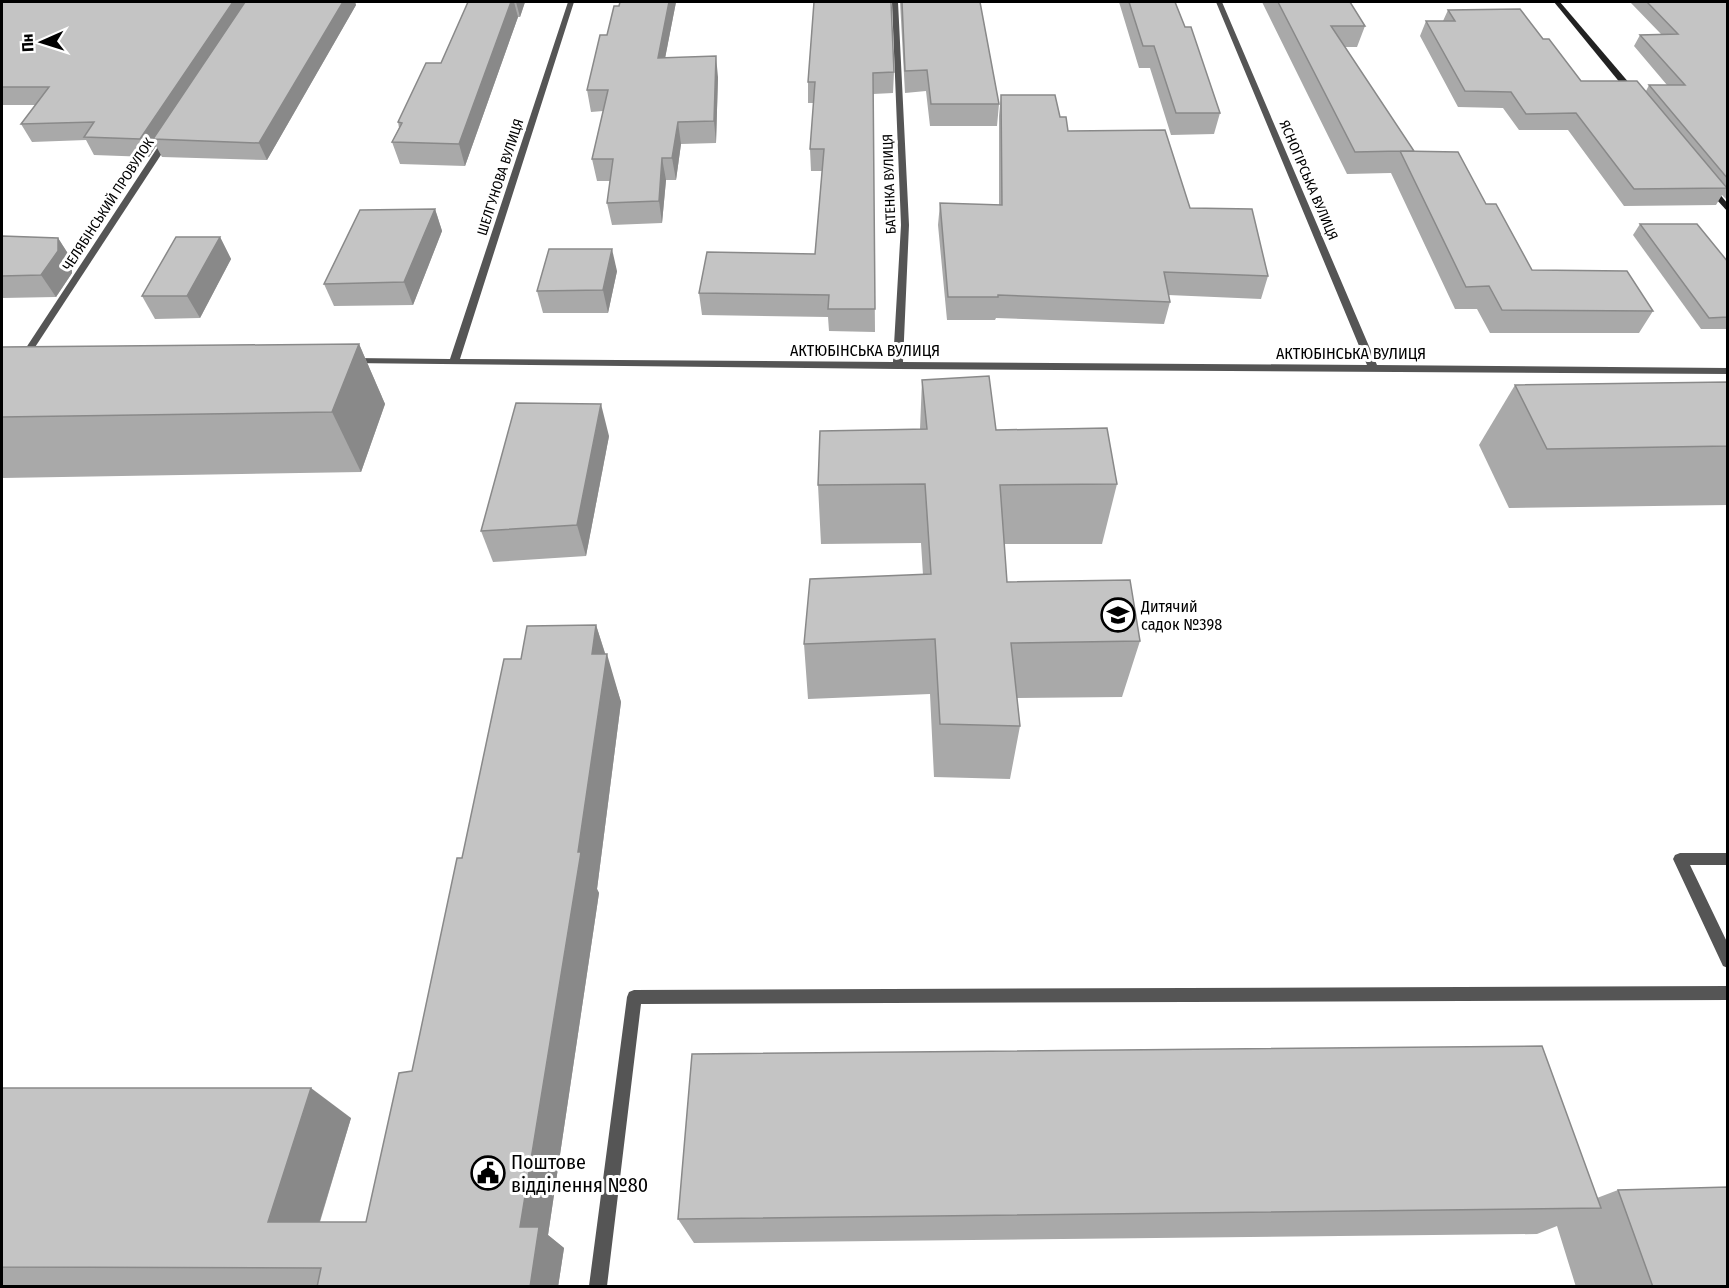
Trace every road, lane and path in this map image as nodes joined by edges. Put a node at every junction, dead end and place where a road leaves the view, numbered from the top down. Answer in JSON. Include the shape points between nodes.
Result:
{"nodes":[{"id":1,"x":572,"y":2,"type":"edge"},
{"id":2,"x":895,"y":2,"type":"edge"},
{"id":3,"x":1219,"y":2,"type":"edge"},
{"id":4,"x":1557,"y":2,"type":"edge"},
{"id":5,"x":1639,"y":101,"type":"edge"},
{"id":6,"x":172,"y":131,"type":"edge"},
{"id":7,"x":1705,"y":182,"type":"edge"},
{"id":8,"x":1728,"y":210,"type":"edge"},
{"id":9,"x":34,"y":360,"type":"edge"},
{"id":10,"x":346,"y":361,"type":"edge"},
{"id":11,"x":454,"y":361,"type":"junction"},
{"id":12,"x":898,"y":366,"type":"junction"},
{"id":13,"x":1373,"y":368,"type":"junction"},
{"id":14,"x":1728,"y":371,"type":"edge"},
{"id":15,"x":1728,"y":859,"type":"edge"},
{"id":16,"x":1728,"y":961,"type":"edge"},
{"id":17,"x":1728,"y":993,"type":"edge"},
{"id":18,"x":598,"y":1287,"type":"edge"}],
"edges":[{"from":1,"to":11,"type":"street","name":"ШЕЛГУНОВА ВУЛИЦЯ"},
{"from":2,"to":12,"type":"street","name":"БАТЕНКА ВУЛИЦЯ","via":[[905,225]]},
{"from":3,"to":13,"type":"street","name":"ЯСНОГІРСЬКА ВУЛИЦЯ"},
{"from":4,"to":5,"type":"street"},
{"from":6,"to":9,"type":"street","name":"ЧЕЛЯБІНСЬКИЙ ПРОВУЛОК","via":[[17,360]]},
{"from":7,"to":8,"type":"street"},
{"from":10,"to":11,"type":"street","name":"АКТЮБІНСЬКА ВУЛИЦЯ"},
{"from":11,"to":12,"type":"street","name":"АКТЮБІНСЬКА ВУЛИЦЯ"},
{"from":12,"to":13,"type":"street","name":"АКТЮБІНСЬКА ВУЛИЦЯ"},
{"from":13,"to":14,"type":"street","name":"АКТЮБІНСЬКА ВУЛИЦЯ"},
{"from":15,"to":16,"type":"street","via":[[1680,859]]},
{"from":17,"to":18,"type":"street","via":[[634,997]]}]}
